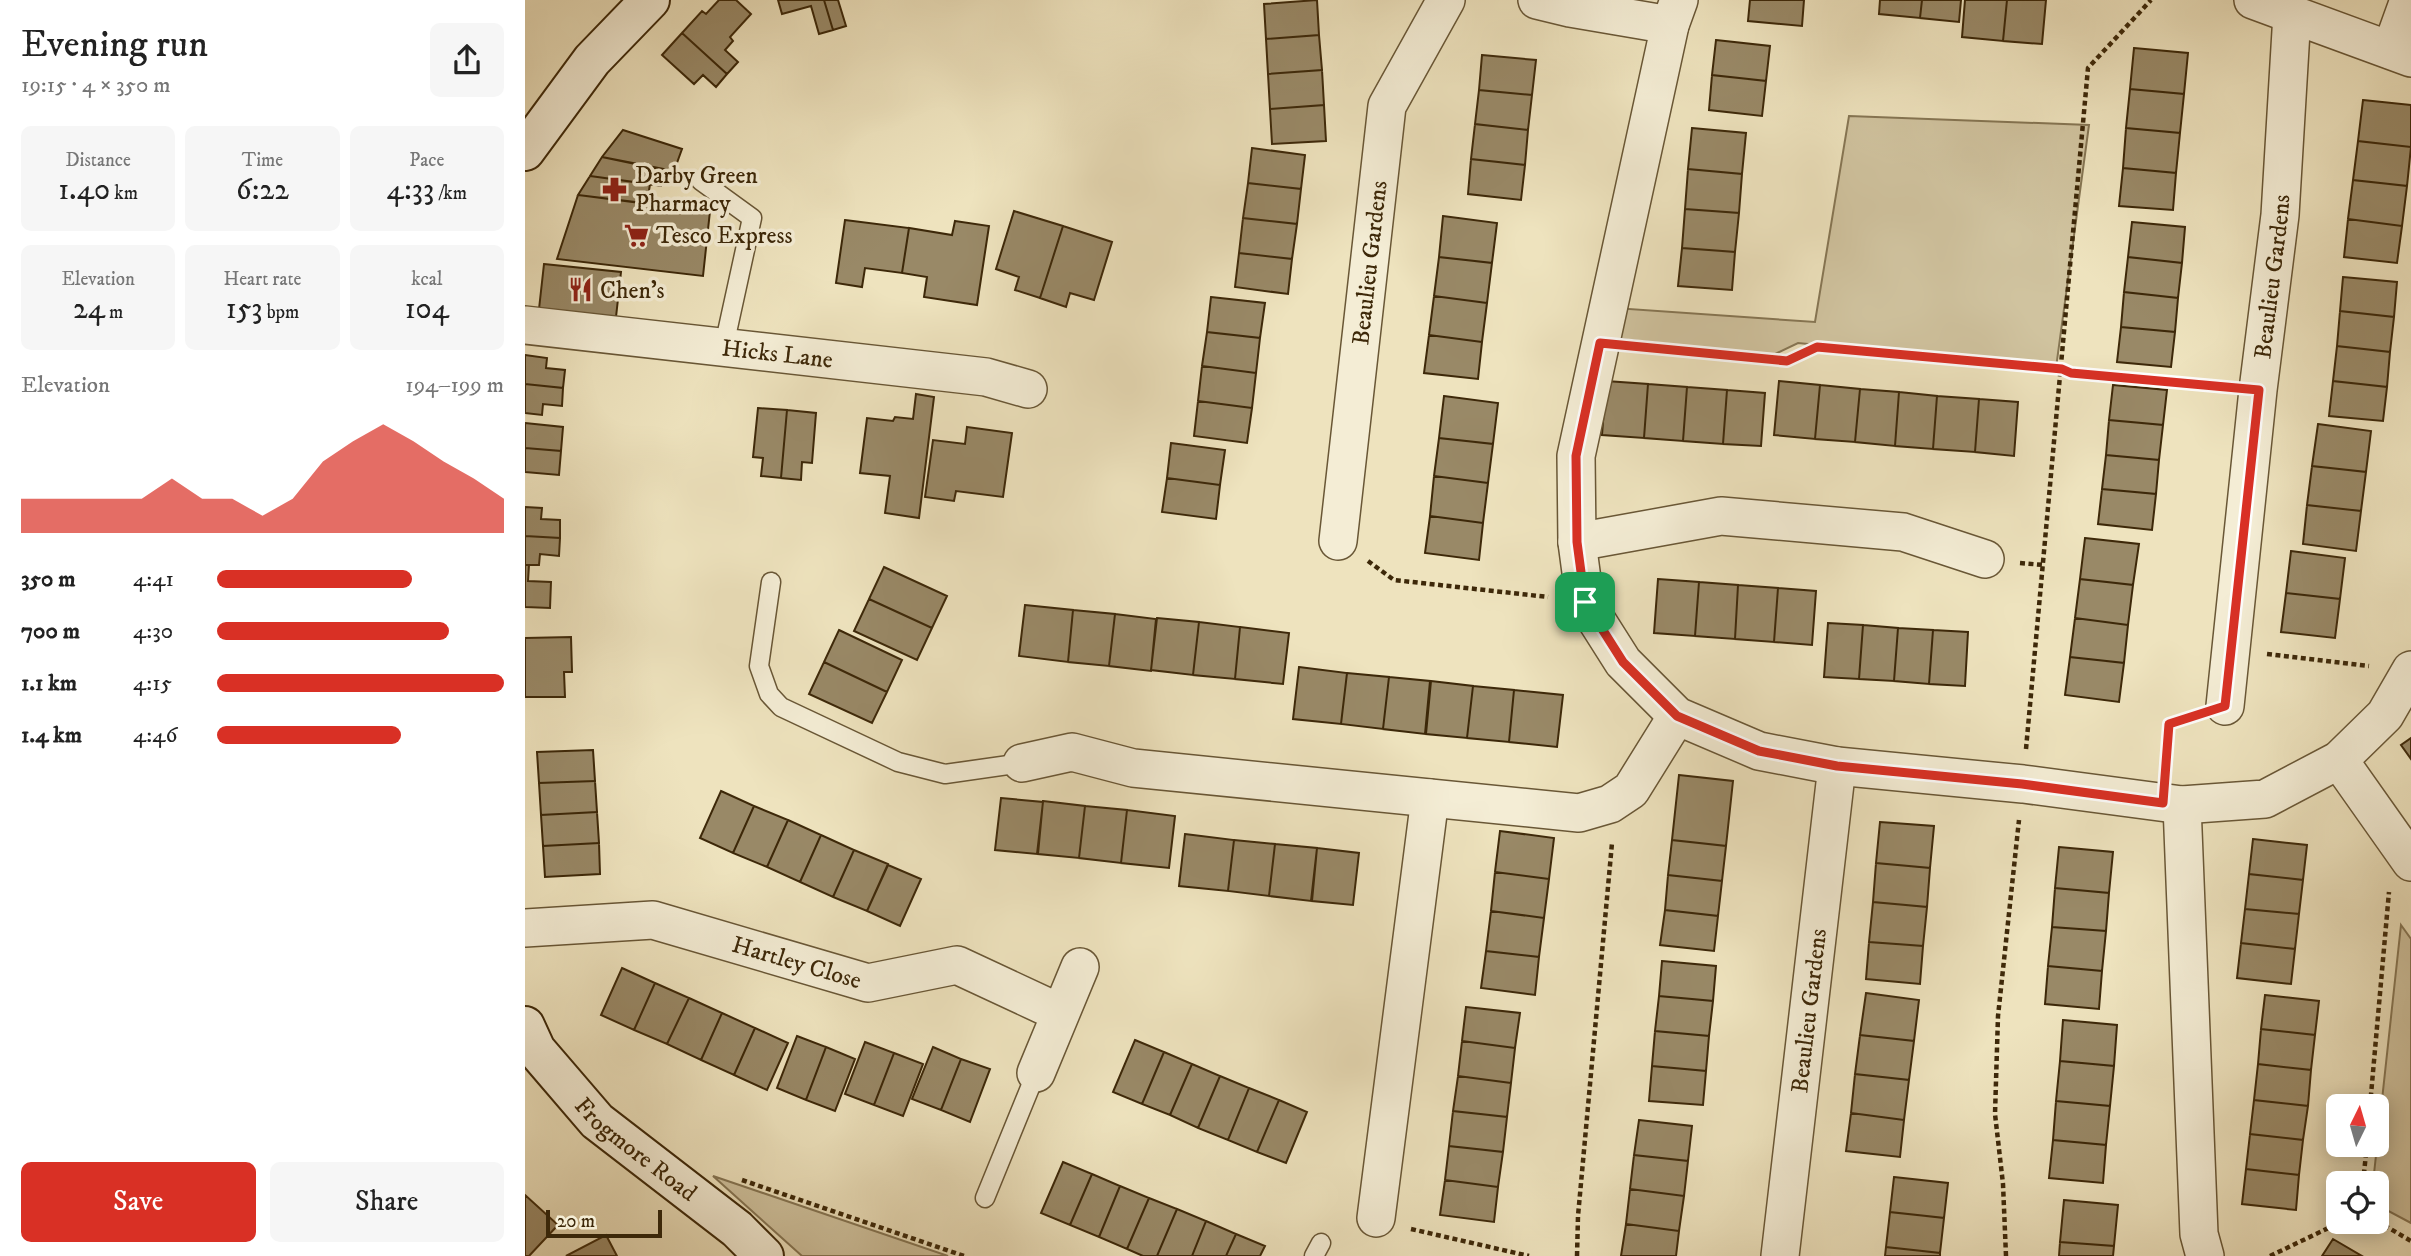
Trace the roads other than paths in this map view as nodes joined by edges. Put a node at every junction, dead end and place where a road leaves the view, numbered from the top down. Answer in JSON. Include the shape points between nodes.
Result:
{"nodes":[{"id":1,"x":1446,"y":0,"type":"edge"},
{"id":2,"x":1537,"y":0,"type":"edge"},
{"id":3,"x":2253,"y":0,"type":"edge"},
{"id":4,"x":2409,"y":0,"type":"edge"},
{"id":5,"x":648,"y":1,"type":"edge"},
{"id":6,"x":1674,"y":12,"type":"edge"},
{"id":7,"x":2292,"y":14,"type":"junction"},
{"id":8,"x":2401,"y":54,"type":"edge"},
{"id":9,"x":525,"y":151,"type":"edge"},
{"id":10,"x":701,"y":181,"type":"dead end"},
{"id":11,"x":525,"y":325,"type":"edge"},
{"id":12,"x":723,"y":346,"type":"junction"},
{"id":13,"x":1028,"y":389,"type":"dead end"},
{"id":14,"x":1338,"y":541,"type":"road end"},
{"id":15,"x":1577,"y":542,"type":"junction"},
{"id":16,"x":1985,"y":559,"type":"dead end"},
{"id":17,"x":771,"y":582,"type":"dead end"},
{"id":18,"x":2411,"y":670,"type":"edge"},
{"id":19,"x":2225,"y":706,"type":"road end"},
{"id":20,"x":1677,"y":716,"type":"junction"},
{"id":21,"x":2339,"y":760,"type":"junction"},
{"id":22,"x":1022,"y":763,"type":"joint"},
{"id":23,"x":1837,"y":766,"type":"junction"},
{"id":24,"x":1430,"y":798,"type":"junction"},
{"id":25,"x":2173,"y":804,"type":"junction"},
{"id":26,"x":2403,"y":850,"type":"edge"},
{"id":27,"x":525,"y":928,"type":"edge"},
{"id":28,"x":1080,"y":967,"type":"dead end"},
{"id":29,"x":1060,"y":1013,"type":"junction"},
{"id":30,"x":529,"y":1043,"type":"edge"},
{"id":31,"x":1035,"y":1073,"type":"joint"},
{"id":32,"x":985,"y":1198,"type":"dead end"},
{"id":33,"x":1376,"y":1218,"type":"road end"},
{"id":34,"x":764,"y":1256,"type":"edge"},
{"id":35,"x":1780,"y":1256,"type":"edge"},
{"id":36,"x":2204,"y":1256,"type":"edge"}],
"edges":[{"from":1,"to":14,"type":"street","name":"Beaulieu Gardens","via":[[1387,106]]},
{"from":2,"to":6,"type":"street","via":[[1570,8]]},
{"from":3,"to":7,"type":"street"},
{"from":4,"to":8,"type":"street"},
{"from":5,"to":9,"type":"street","via":[[592,60]]},
{"from":6,"to":15,"type":"street","via":[[1576,456]]},
{"from":7,"to":8,"type":"street"},
{"from":7,"to":19,"type":"street","name":"Beaulieu Gardens","via":[[2280,215]]},
{"from":10,"to":12,"type":"lane","via":[[752,218]]},
{"from":11,"to":12,"type":"street","name":"Hicks Lane"},
{"from":12,"to":13,"type":"street","name":"Hicks Lane","via":[[986,377]]},
{"from":15,"to":16,"type":"street","via":[[1721,516],[1903,531]]},
{"from":15,"to":20,"type":"street","via":[[1585,602],[1623,662]]},
{"from":17,"to":22,"type":"lane","via":[[759,666],[769,694],[781,707],[898,762],[945,774]]},
{"from":18,"to":21,"type":"street","via":[[2385,715]]},
{"from":20,"to":23,"type":"street","via":[[1759,751]]},
{"from":20,"to":24,"type":"street","via":[[1632,790],[1610,804],[1579,813]]},
{"from":21,"to":25,"type":"street","via":[[2265,799]]},
{"from":21,"to":26,"type":"street"},
{"from":22,"to":24,"type":"street","via":[[1072,752],[1133,768]]},
{"from":23,"to":25,"type":"street"},
{"from":23,"to":35,"type":"street","name":"Beaulieu Gardens"},
{"from":24,"to":33,"type":"street"},
{"from":25,"to":36,"type":"street"},
{"from":27,"to":29,"type":"street","name":"Hartley Close","via":[[653,920],[868,984],[957,965]]},
{"from":28,"to":29,"type":"street"},
{"from":29,"to":31,"type":"street"},
{"from":30,"to":34,"type":"street","name":"Frogmore Road","via":[[597,1121],[737,1229]]},
{"from":31,"to":32,"type":"lane"}]}
